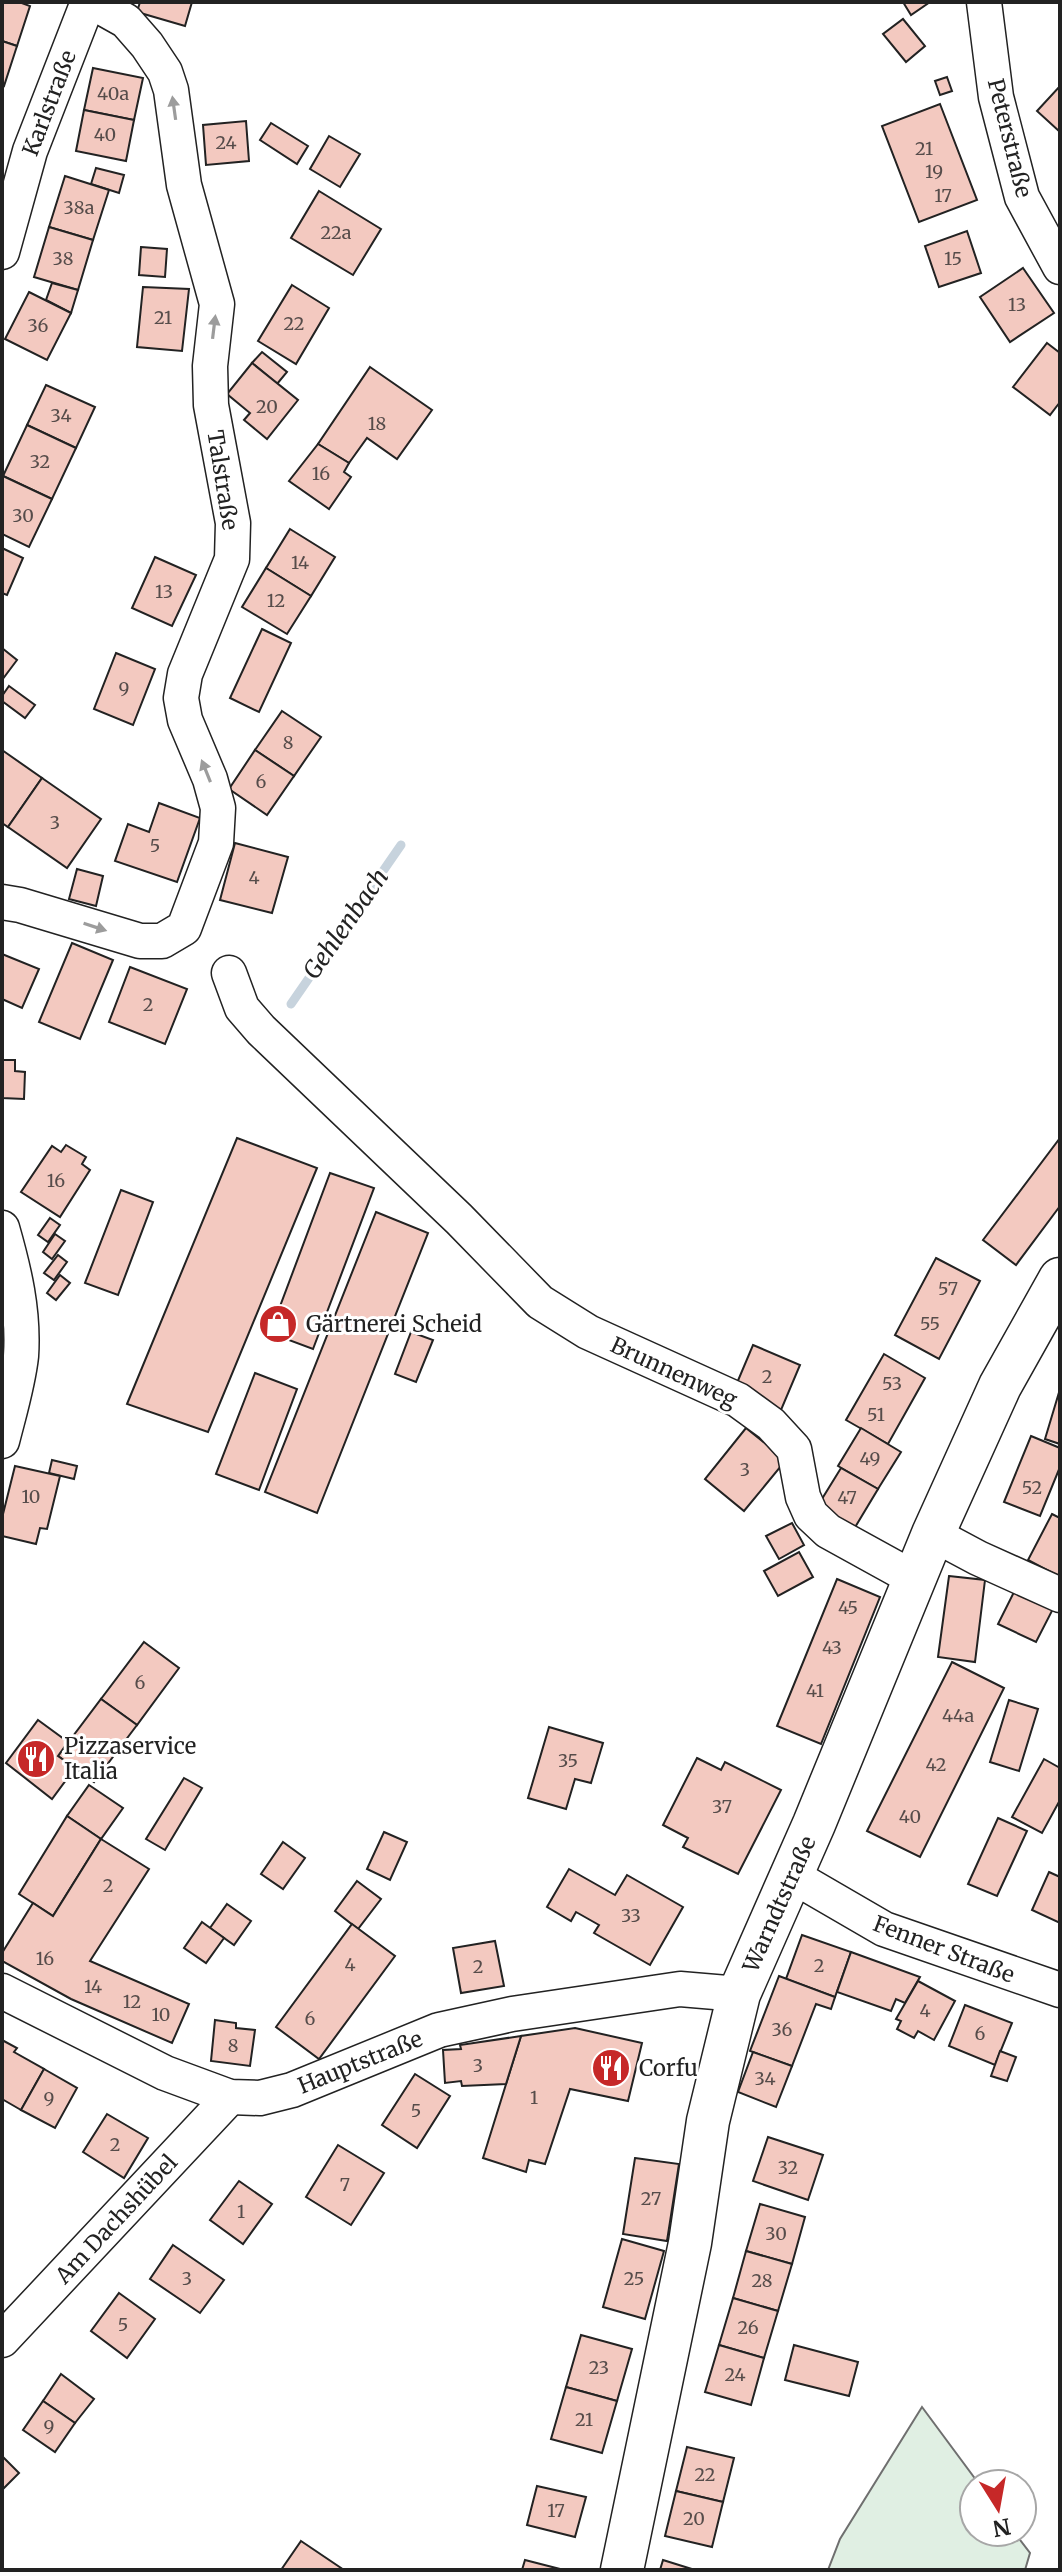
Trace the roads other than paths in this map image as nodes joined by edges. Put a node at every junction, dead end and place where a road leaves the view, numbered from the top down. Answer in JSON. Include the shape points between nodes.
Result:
{"nodes":[{"id":1,"x":90,"y":2,"type":"edge"},
{"id":2,"x":984,"y":2,"type":"edge"},
{"id":3,"x":2,"y":252,"type":"edge"},
{"id":4,"x":1060,"y":267,"type":"edge"},
{"id":5,"x":2,"y":902,"type":"edge"},
{"id":6,"x":229,"y":973,"type":"dead end"},
{"id":7,"x":2,"y":1228,"type":"edge"},
{"id":8,"x":1060,"y":1279,"type":"edge"},
{"id":9,"x":2,"y":1441,"type":"edge"},
{"id":10,"x":933,"y":1534,"type":"junction"},
{"id":11,"x":915,"y":1579,"type":"junction"},
{"id":12,"x":1060,"y":1595,"type":"edge"},
{"id":13,"x":791,"y":1875,"type":"junction"},
{"id":14,"x":1060,"y":1990,"type":"edge"},
{"id":15,"x":2,"y":1991,"type":"edge"},
{"id":16,"x":739,"y":1994,"type":"junction"},
{"id":17,"x":230,"y":2097,"type":"junction"},
{"id":18,"x":2,"y":2340,"type":"edge"},
{"id":19,"x":622,"y":2570,"type":"edge"}],
"edges":[{"from":1,"to":3,"type":"street","name":"Karlstraße","via":[[30,151]]},
{"from":5,"to":1,"type":"street","name":"Talstraße","one_way":true,"via":[[140,941],[162,941],[184,928],[216,843],[218,808],[181,698],[185,674],[232,559],[233,523],[211,405],[217,304],[184,185],[165,72],[126,21]]},
{"from":2,"to":4,"type":"street","name":"Peterstraße","via":[[996,97],[1022,197]]},
{"from":6,"to":11,"type":"street","name":"Brunnenweg","via":[[242,1008],[261,1030],[459,1219],[517,1282],[588,1332],[738,1400],[771,1424],[794,1449],[811,1515],[828,1531]]},
{"from":7,"to":9,"type":"street","via":[[22,1321],[21,1359]]},
{"from":8,"to":10,"type":"main road","name":"Warndtstraße","via":[[1000,1386]]},
{"from":10,"to":11,"type":"main road","name":"Warndtstraße"},
{"from":10,"to":12,"type":"street"},
{"from":11,"to":13,"type":"main road","name":"Warndtstraße"},
{"from":13,"to":14,"type":"street","name":"Fenner Straße","via":[[884,1929]]},
{"from":13,"to":16,"type":"main road","name":"Warndtstraße"},
{"from":15,"to":17,"type":"street","name":"Hauptstraße","via":[[165,2073]]},
{"from":16,"to":17,"type":"street","name":"Hauptstraße","via":[[680,1989],[512,2014],[439,2030],[292,2090],[260,2098]]},
{"from":16,"to":19,"type":"main road","name":"Warndtstraße","via":[[708,2121],[687,2259]]},
{"from":17,"to":18,"type":"street","name":"Am Dachshübel"}]}
